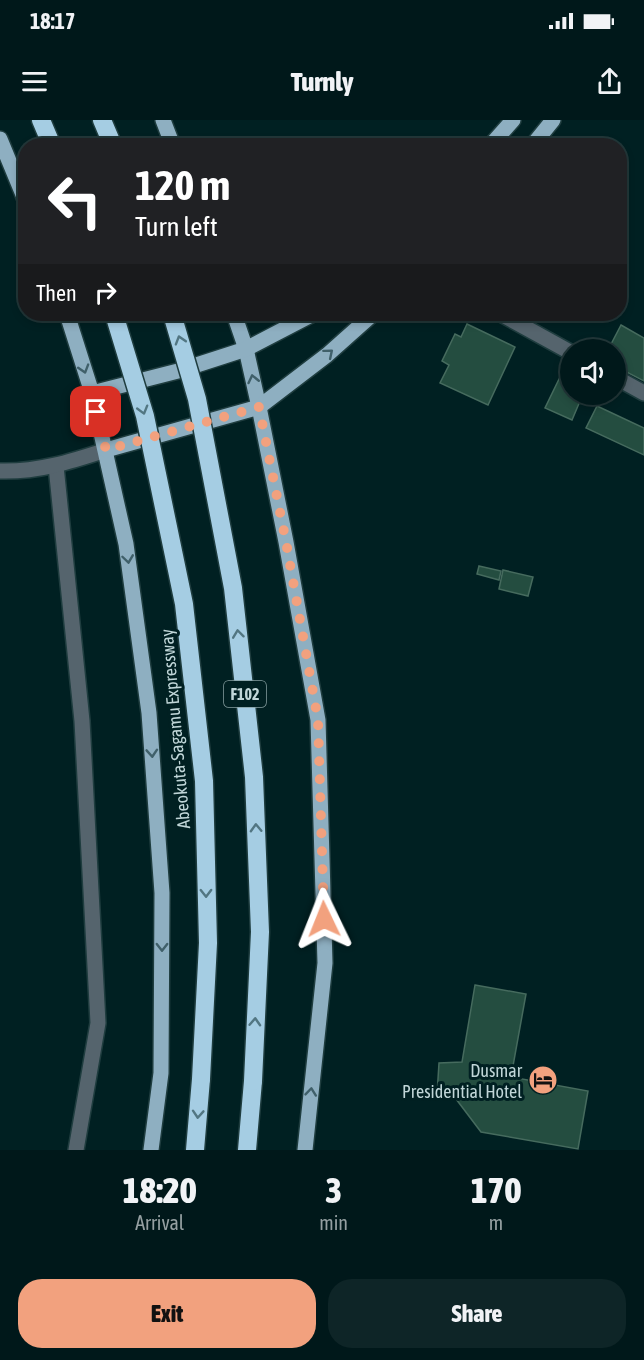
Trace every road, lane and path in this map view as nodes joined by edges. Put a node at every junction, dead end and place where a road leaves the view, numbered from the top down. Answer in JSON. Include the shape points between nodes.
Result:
{"nodes":[{"id":1,"x":41,"y":120,"type":"edge"},
{"id":2,"x":102,"y":120,"type":"edge"},
{"id":3,"x":163,"y":120,"type":"edge"},
{"id":4,"x":513,"y":120,"type":"edge"},
{"id":5,"x":553,"y":120,"type":"edge"},
{"id":6,"x":49,"y":138,"type":"edge"},
{"id":7,"x":110,"y":138,"type":"edge"},
{"id":8,"x":170,"y":138,"type":"edge"},
{"id":9,"x":497,"y":138,"type":"edge"},
{"id":10,"x":538,"y":138,"type":"edge"},
{"id":11,"x":0,"y":139,"type":"edge"},
{"id":12,"x":18,"y":183,"type":"edge"},
{"id":13,"x":69,"y":321,"type":"edge"},
{"id":14,"x":116,"y":321,"type":"edge"},
{"id":15,"x":174,"y":321,"type":"edge"},
{"id":16,"x":236,"y":321,"type":"edge"},
{"id":17,"x":300,"y":321,"type":"edge"},
{"id":18,"x":365,"y":321,"type":"edge"},
{"id":19,"x":514,"y":321,"type":"edge"},
{"id":20,"x":560,"y":346,"type":"edge"},
{"id":21,"x":246,"y":349,"type":"junction"},
{"id":22,"x":626,"y":383,"type":"edge"},
{"id":23,"x":92,"y":393,"type":"junction"},
{"id":24,"x":644,"y":393,"type":"edge"},
{"id":25,"x":259,"y":407,"type":"junction"},
{"id":26,"x":106,"y":450,"type":"junction"},
{"id":27,"x":56,"y":466,"type":"junction"},
{"id":28,"x":0,"y":471,"type":"edge"},
{"id":29,"x":76,"y":1150,"type":"edge"},
{"id":30,"x":151,"y":1150,"type":"edge"},
{"id":31,"x":195,"y":1150,"type":"edge"},
{"id":32,"x":247,"y":1150,"type":"edge"},
{"id":33,"x":305,"y":1150,"type":"edge"}],
"edges":[{"from":1,"to":6,"type":"highway"},
{"from":2,"to":7,"type":"highway"},
{"from":3,"to":8,"type":"main road"},
{"from":4,"to":9,"type":"main road"},
{"from":5,"to":10,"type":"main road"},
{"from":11,"to":12,"type":"main road"},
{"from":13,"to":23,"type":"main road","one_way":true},
{"from":14,"to":31,"type":"highway","name":"Abeokuta-Sagamu Expressway","one_way":true,"bridge":true,"via":[[145,416],[186,616],[204,781],[208,943]]},
{"from":32,"to":15,"type":"highway","number":"F102","one_way":true,"bridge":true,"via":[[260,932],[254,777],[233,588],[197,399]]},
{"from":16,"to":21,"type":"main road"},
{"from":17,"to":21,"type":"main road"},
{"from":25,"to":18,"type":"main road","one_way":true},
{"from":19,"to":20,"type":"street"},
{"from":21,"to":23,"type":"main road","via":[[178,372]]},
{"from":25,"to":21,"type":"main road","one_way":true},
{"from":22,"to":24,"type":"street"},
{"from":23,"to":26,"type":"main road"},
{"from":25,"to":26,"type":"main road"},
{"from":33,"to":25,"type":"main road","one_way":true,"via":[[325,963],[318,720]]},
{"from":26,"to":27,"type":"street"},
{"from":26,"to":30,"type":"main road","one_way":true,"via":[[126,544],[149,713],[162,893],[161,1073]]},
{"from":27,"to":28,"type":"street"},
{"from":27,"to":29,"type":"street","via":[[82,721],[98,1023]]}]}
